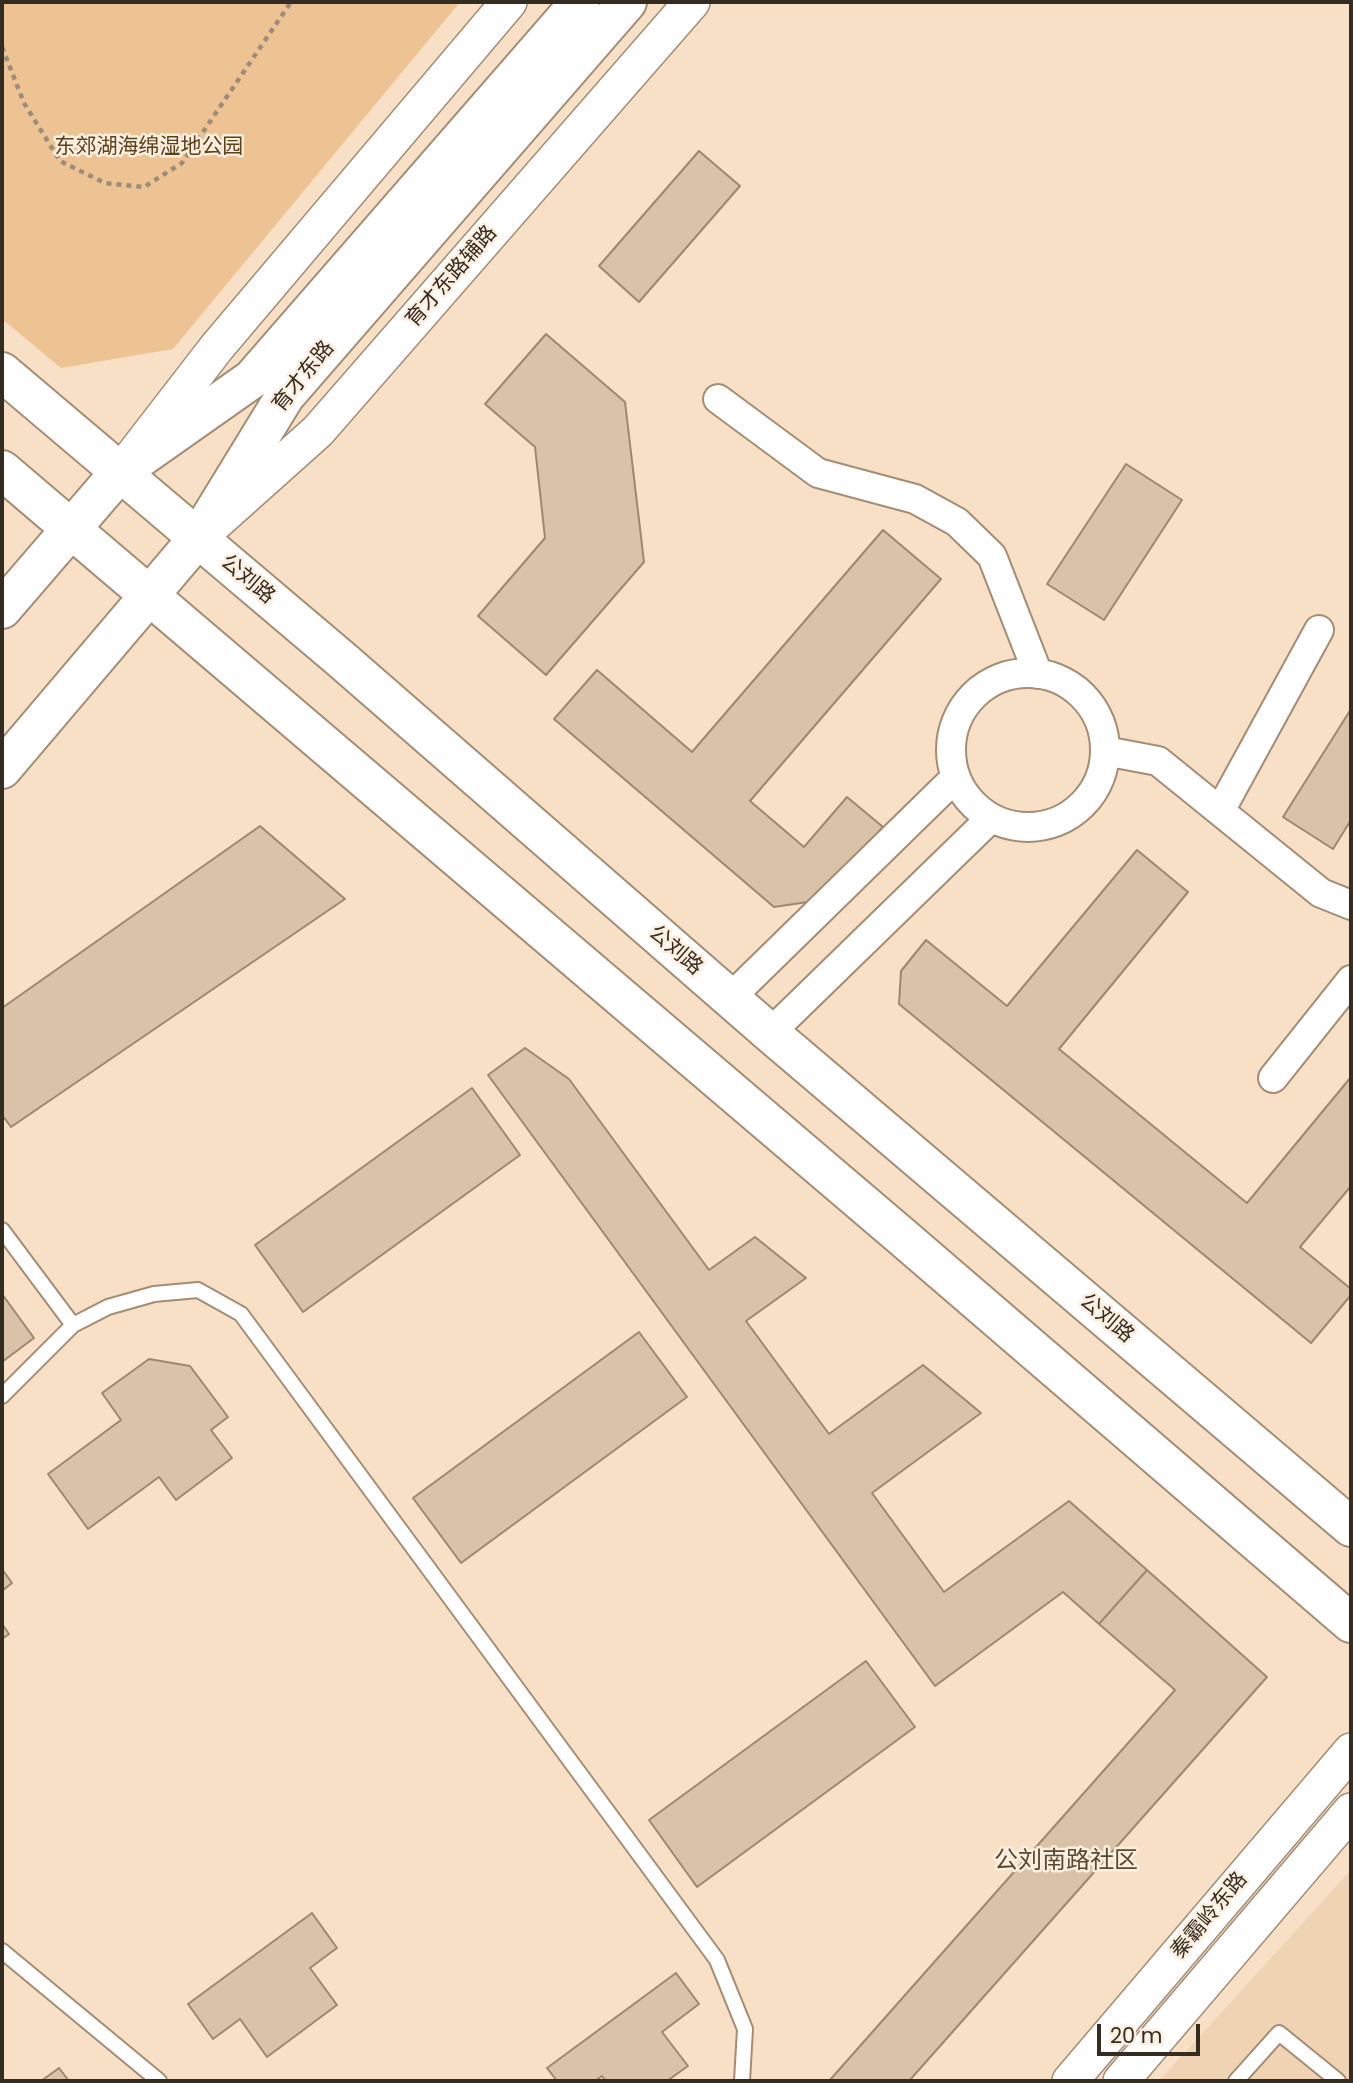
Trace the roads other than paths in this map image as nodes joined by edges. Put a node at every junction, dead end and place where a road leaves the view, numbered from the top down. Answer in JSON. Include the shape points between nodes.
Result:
{"nodes":[{"id":1,"x":509,"y":2,"type":"edge"},
{"id":2,"x":580,"y":2,"type":"edge"},
{"id":3,"x":627,"y":2,"type":"edge"},
{"id":4,"x":692,"y":2,"type":"edge"},
{"id":5,"x":2,"y":372,"type":"edge"},
{"id":6,"x":718,"y":399,"type":"dead end"},
{"id":7,"x":2,"y":470,"type":"edge"},
{"id":8,"x":120,"y":472,"type":"junction"},
{"id":9,"x":71,"y":528,"type":"junction"},
{"id":10,"x":198,"y":538,"type":"junction"},
{"id":11,"x":149,"y":595,"type":"junction"},
{"id":12,"x":2,"y":609,"type":"edge"},
{"id":13,"x":1319,"y":630,"type":"dead end"},
{"id":14,"x":1038,"y":674,"type":"junction"},
{"id":15,"x":1105,"y":751,"type":"junction"},
{"id":16,"x":2,"y":769,"type":"edge"},
{"id":17,"x":955,"y":778,"type":"junction"},
{"id":18,"x":1220,"y":811,"type":"junction"},
{"id":19,"x":991,"y":818,"type":"junction"},
{"id":20,"x":1351,"y":905,"type":"edge"},
{"id":21,"x":1351,"y":980,"type":"edge"},
{"id":22,"x":730,"y":998,"type":"junction"},
{"id":23,"x":770,"y":1034,"type":"junction"},
{"id":24,"x":1273,"y":1078,"type":"dead end"},
{"id":25,"x":2,"y":1230,"type":"edge"},
{"id":26,"x":73,"y":1325,"type":"junction"},
{"id":27,"x":2,"y":1396,"type":"edge"},
{"id":28,"x":1351,"y":1527,"type":"edge"},
{"id":29,"x":1351,"y":1623,"type":"edge"},
{"id":30,"x":1351,"y":1751,"type":"edge"},
{"id":31,"x":1351,"y":1811,"type":"edge"},
{"id":32,"x":2,"y":1951,"type":"edge"},
{"id":33,"x":159,"y":2081,"type":"edge"},
{"id":34,"x":742,"y":2081,"type":"edge"},
{"id":35,"x":1070,"y":2081,"type":"edge"},
{"id":36,"x":1121,"y":2081,"type":"edge"},
{"id":37,"x":1236,"y":2081,"type":"edge"},
{"id":38,"x":1338,"y":2081,"type":"edge"}],
"edges":[{"from":1,"to":8,"type":"street","via":[[217,347]]},
{"from":2,"to":8,"type":"main road","name":"育才东路","via":[[252,379]]},
{"from":3,"to":10,"type":"main road","name":"育才东路","via":[[285,396]]},
{"from":4,"to":10,"type":"street","name":"育才东路辅路","via":[[318,431]]},
{"from":5,"to":8,"type":"main road","name":"公刘路"},
{"from":6,"to":14,"type":"street","via":[[818,473],[915,499],[957,522],[992,556]]},
{"from":7,"to":9,"type":"main road"},
{"from":8,"to":9,"type":"main road","name":"育才东路"},
{"from":8,"to":10,"type":"main road","name":"公刘路"},
{"from":9,"to":11,"type":"main road"},
{"from":9,"to":12,"type":"main road","name":"育才东路"},
{"from":10,"to":11,"type":"main road","name":"育才东路"},
{"from":10,"to":22,"type":"main road","name":"公刘路"},
{"from":11,"to":16,"type":"main road","name":"育才东路"},
{"from":11,"to":29,"type":"main road"},
{"from":13,"to":18,"type":"street"},
{"from":14,"to":15,"type":"street","via":[[1079,692],[1093,708]]},
{"from":14,"to":17,"type":"street","via":[[1012,675],[987,685],[967,702],[955,726],[951,752]]},
{"from":15,"to":18,"type":"street","via":[[1158,761]]},
{"from":15,"to":19,"type":"street","via":[[1100,777],[1087,800],[1067,817],[1042,826],[1016,827]]},
{"from":17,"to":19,"type":"street","via":[[976,808]]},
{"from":17,"to":22,"type":"street"},
{"from":18,"to":20,"type":"street","via":[[1321,892]]},
{"from":19,"to":23,"type":"street"},
{"from":21,"to":24,"type":"street"},
{"from":22,"to":23,"type":"main road","name":"公刘路"},
{"from":23,"to":28,"type":"main road","name":"公刘路"},
{"from":25,"to":26,"type":"lane"},
{"from":26,"to":27,"type":"lane"},
{"from":26,"to":34,"type":"lane","via":[[108,1307],[154,1294],[198,1290],[241,1314],[717,1960],[745,2029]]},
{"from":30,"to":35,"type":"street","name":"秦霸岭东路"},
{"from":31,"to":36,"type":"street","name":"秦霸岭东路"},
{"from":32,"to":33,"type":"lane"},
{"from":37,"to":38,"type":"lane","via":[[1279,2033]]}]}
